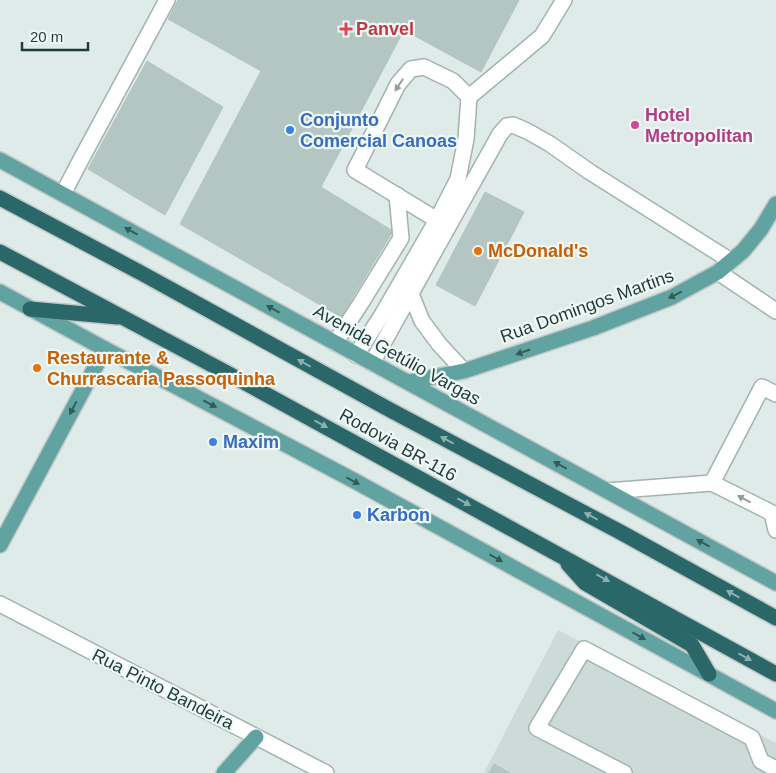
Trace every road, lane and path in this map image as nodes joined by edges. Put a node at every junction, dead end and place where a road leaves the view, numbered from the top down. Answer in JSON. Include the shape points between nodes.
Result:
{"nodes":[{"id":1,"x":167,"y":0,"type":"edge"},
{"id":2,"x":564,"y":0,"type":"edge"},
{"id":3,"x":469,"y":97,"type":"junction"},
{"id":4,"x":0,"y":160,"type":"edge"},
{"id":5,"x":63,"y":194,"type":"junction"},
{"id":6,"x":397,"y":195,"type":"junction"},
{"id":7,"x":0,"y":198,"type":"edge"},
{"id":8,"x":776,"y":204,"type":"edge"},
{"id":9,"x":437,"y":220,"type":"junction"},
{"id":10,"x":0,"y":252,"type":"edge"},
{"id":11,"x":731,"y":261,"type":"junction"},
{"id":12,"x":718,"y":272,"type":"junction"},
{"id":13,"x":0,"y":292,"type":"edge"},
{"id":14,"x":411,"y":294,"type":"junction"},
{"id":15,"x":30,"y":309,"type":"junction"},
{"id":16,"x":776,"y":312,"type":"edge"},
{"id":17,"x":124,"y":318,"type":"junction"},
{"id":18,"x":334,"y":342,"type":"junction"},
{"id":19,"x":105,"y":350,"type":"junction"},
{"id":20,"x":356,"y":355,"type":"junction"},
{"id":21,"x":372,"y":363,"type":"junction"},
{"id":22,"x":464,"y":371,"type":"junction"},
{"id":23,"x":409,"y":382,"type":"junction"},
{"id":24,"x":776,"y":394,"type":"edge"},
{"id":25,"x":712,"y":483,"type":"junction"},
{"id":26,"x":607,"y":491,"type":"junction"},
{"id":27,"x":774,"y":509,"type":"edge"},
{"id":28,"x":776,"y":530,"type":"edge"},
{"id":29,"x":0,"y":545,"type":"edge"},
{"id":30,"x":560,"y":555,"type":"junction"},
{"id":31,"x":776,"y":583,"type":"edge"},
{"id":32,"x":0,"y":604,"type":"edge"},
{"id":33,"x":776,"y":618,"type":"edge"},
{"id":34,"x":709,"y":674,"type":"junction"},
{"id":35,"x":776,"y":674,"type":"edge"},
{"id":36,"x":776,"y":711,"type":"edge"},
{"id":37,"x":256,"y":737,"type":"junction"},
{"id":38,"x":776,"y":769,"type":"edge"},
{"id":39,"x":224,"y":773,"type":"edge"},
{"id":40,"x":326,"y":773,"type":"edge"},
{"id":41,"x":624,"y":773,"type":"edge"}],
"edges":[{"from":1,"to":5,"type":"street"},
{"from":2,"to":3,"type":"street","via":[[542,36]]},
{"from":3,"to":6,"type":"street","one_way":true,"via":[[454,81],[424,67],[411,69],[398,84],[355,170]]},
{"from":3,"to":9,"type":"street","via":[[466,139],[458,179]]},
{"from":4,"to":5,"type":"main road","name":"Avenida Getúlio Vargas"},
{"from":18,"to":5,"type":"main road","name":"Avenida Getúlio Vargas","one_way":true},
{"from":6,"to":9,"type":"street"},
{"from":6,"to":18,"type":"street","via":[[401,238]]},
{"from":33,"to":7,"type":"highway","name":"Rodovia BR-116","one_way":true},
{"from":8,"to":11,"type":"main road","name":"Rua Domingos Martins","via":[[743,252]]},
{"from":9,"to":20,"type":"street"},
{"from":10,"to":17,"type":"highway","name":"Rodovia BR-116"},
{"from":11,"to":12,"type":"main road","name":"Rua Domingos Martins"},
{"from":11,"to":14,"type":"street","via":[[550,144],[513,125],[507,126],[500,134]]},
{"from":12,"to":16,"type":"street"},
{"from":12,"to":22,"type":"main road","name":"Rua Domingos Martins","one_way":true,"via":[[634,313]]},
{"from":13,"to":15,"type":"main road"},
{"from":14,"to":21,"type":"street"},
{"from":14,"to":22,"type":"street","via":[[422,321]]},
{"from":15,"to":17,"type":"highway"},
{"from":15,"to":19,"type":"main road"},
{"from":17,"to":30,"type":"highway","name":"Rodovia BR-116","one_way":true},
{"from":18,"to":20,"type":"main road","name":"Avenida Getúlio Vargas"},
{"from":19,"to":29,"type":"main road","one_way":true},
{"from":19,"to":34,"type":"main road","one_way":true,"via":[[351,479]]},
{"from":20,"to":21,"type":"main road","name":"Avenida Getúlio Vargas"},
{"from":21,"to":23,"type":"main road","name":"Avenida Getúlio Vargas"},
{"from":22,"to":23,"type":"main road","name":"Rua Domingos Martins"},
{"from":26,"to":23,"type":"main road","name":"Avenida Getúlio Vargas","one_way":true},
{"from":24,"to":25,"type":"street","via":[[762,387]]},
{"from":25,"to":26,"type":"street"},
{"from":27,"to":25,"type":"street","one_way":true},
{"from":31,"to":26,"type":"main road","name":"Avenida Getúlio Vargas","one_way":true},
{"from":27,"to":28,"type":"street"},
{"from":30,"to":34,"type":"highway","via":[[585,583],[692,645]]},
{"from":30,"to":35,"type":"highway","name":"Rodovia BR-116","one_way":true},
{"from":32,"to":37,"type":"street","name":"Rua Pinto Bandeira"},
{"from":34,"to":36,"type":"main road"},
{"from":37,"to":39,"type":"main road"},
{"from":37,"to":40,"type":"street","name":"Rua Pinto Bandeira"},
{"from":38,"to":41,"type":"street","via":[[761,761],[752,738],[584,649],[537,728]]}]}
